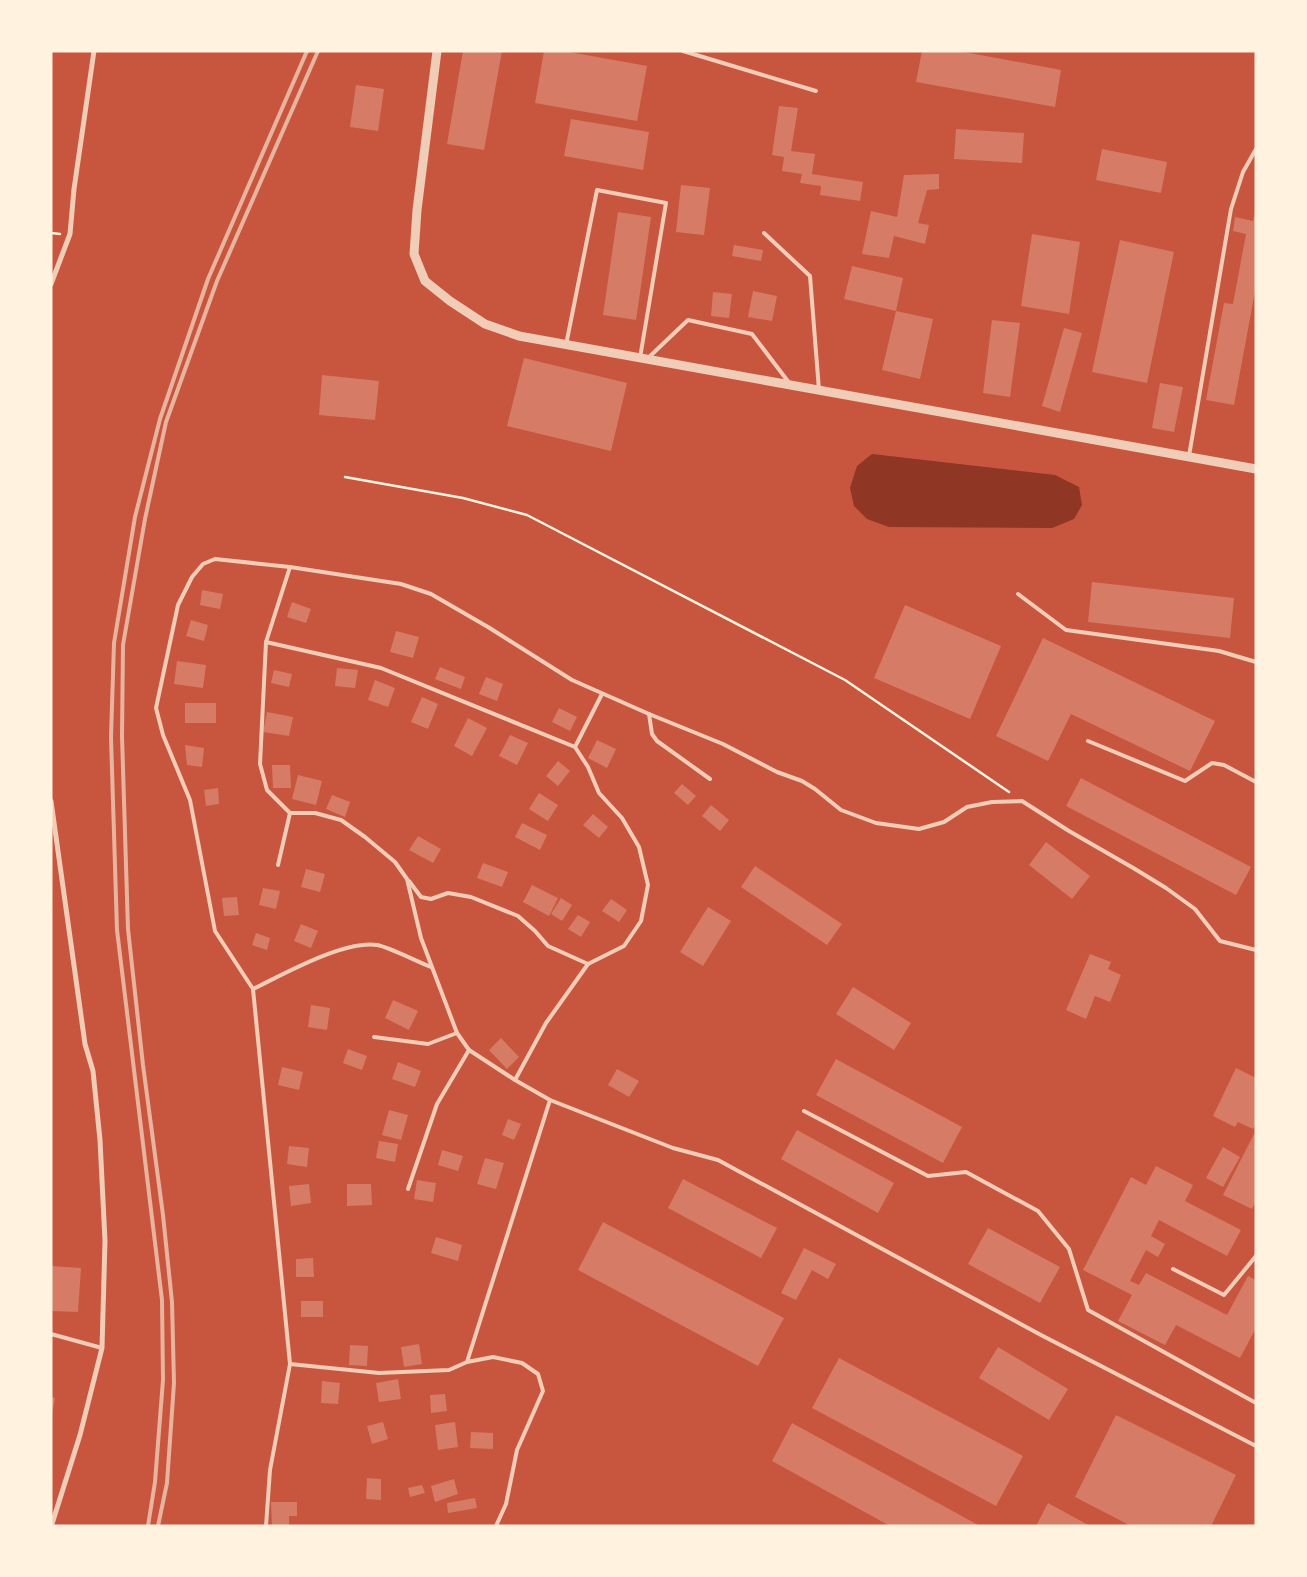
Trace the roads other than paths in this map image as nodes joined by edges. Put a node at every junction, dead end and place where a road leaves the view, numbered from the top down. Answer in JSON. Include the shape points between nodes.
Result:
{"nodes":[{"id":1,"x":94,"y":51,"type":"edge"},
{"id":2,"x":437,"y":51,"type":"edge"},
{"id":3,"x":683,"y":51,"type":"edge"},
{"id":4,"x":816,"y":91,"type":"dead end"},
{"id":5,"x":1256,"y":149,"type":"edge"},
{"id":6,"x":764,"y":233,"type":"dead end"},
{"id":7,"x":51,"y":284,"type":"edge"},
{"id":8,"x":566,"y":345,"type":"junction"},
{"id":9,"x":643,"y":359,"type":"junction"},
{"id":10,"x":792,"y":385,"type":"junction"},
{"id":11,"x":819,"y":390,"type":"junction"},
{"id":12,"x":1188,"y":456,"type":"junction"},
{"id":13,"x":1256,"y":468,"type":"edge"},
{"id":14,"x":290,"y":567,"type":"junction"},
{"id":15,"x":1018,"y":594,"type":"dead end"},
{"id":16,"x":266,"y":642,"type":"junction"},
{"id":17,"x":1256,"y":662,"type":"edge"},
{"id":18,"x":602,"y":694,"type":"junction"},
{"id":19,"x":649,"y":714,"type":"junction"},
{"id":20,"x":1088,"y":740,"type":"dead end"},
{"id":21,"x":575,"y":747,"type":"junction"},
{"id":22,"x":710,"y":779,"type":"dead end"},
{"id":23,"x":1256,"y":782,"type":"edge"},
{"id":24,"x":51,"y":801,"type":"edge"},
{"id":25,"x":290,"y":813,"type":"junction"},
{"id":26,"x":278,"y":865,"type":"dead end"},
{"id":27,"x":407,"y":879,"type":"junction"},
{"id":28,"x":1256,"y":950,"type":"edge"},
{"id":29,"x":588,"y":964,"type":"junction"},
{"id":30,"x":431,"y":968,"type":"junction"},
{"id":31,"x":253,"y":988,"type":"junction"},
{"id":32,"x":457,"y":1033,"type":"junction"},
{"id":33,"x":374,"y":1038,"type":"dead end"},
{"id":34,"x":469,"y":1050,"type":"junction"},
{"id":35,"x":515,"y":1080,"type":"junction"},
{"id":36,"x":550,"y":1100,"type":"junction"},
{"id":37,"x":804,"y":1111,"type":"dead end"},
{"id":38,"x":408,"y":1189,"type":"dead end"},
{"id":39,"x":1256,"y":1256,"type":"edge"},
{"id":40,"x":1173,"y":1269,"type":"dead end"},
{"id":41,"x":51,"y":1334,"type":"edge"},
{"id":42,"x":102,"y":1348,"type":"junction"},
{"id":43,"x":467,"y":1362,"type":"junction"},
{"id":44,"x":290,"y":1364,"type":"junction"},
{"id":45,"x":1256,"y":1403,"type":"edge"},
{"id":46,"x":1256,"y":1446,"type":"edge"},
{"id":47,"x":52,"y":1525,"type":"edge"},
{"id":48,"x":266,"y":1526,"type":"edge"},
{"id":49,"x":496,"y":1526,"type":"edge"}],
"edges":[{"from":1,"to":7,"type":"street","via":[[70,234]]},
{"from":2,"to":8,"type":"street","via":[[414,254],[425,281],[484,324],[519,336]]},
{"from":3,"to":4,"type":"lane"},
{"from":5,"to":12,"type":"lane","via":[[1243,172],[1231,209]]},
{"from":6,"to":11,"type":"lane","via":[[810,276]]},
{"from":8,"to":9,"type":"street"},
{"from":8,"to":9,"type":"lane","via":[[597,190],[666,203]]},
{"from":9,"to":10,"type":"street"},
{"from":9,"to":10,"type":"lane","via":[[688,320],[752,334]]},
{"from":10,"to":11,"type":"street"},
{"from":11,"to":12,"type":"street"},
{"from":12,"to":13,"type":"street"},
{"from":14,"to":16,"type":"lane"},
{"from":14,"to":18,"type":"lane","via":[[401,584],[431,594],[572,680]]},
{"from":14,"to":31,"type":"lane","via":[[216,559],[204,564],[192,577],[178,605],[156,708],[190,800],[215,931]]},
{"from":15,"to":17,"type":"lane","via":[[1066,630],[1219,651]]},
{"from":16,"to":21,"type":"lane","via":[[381,668]]},
{"from":16,"to":25,"type":"lane","via":[[260,764],[267,790]]},
{"from":18,"to":19,"type":"lane"},
{"from":18,"to":21,"type":"lane"},
{"from":19,"to":22,"type":"lane","via":[[652,734],[657,741]]},
{"from":19,"to":28,"type":"lane","via":[[802,781],[840,810],[876,823],[919,829],[944,822],[967,807],[1022,800],[1166,888],[1195,909],[1220,941]]},
{"from":20,"to":23,"type":"lane","via":[[1185,781],[1212,762]]},
{"from":21,"to":29,"type":"lane","via":[[598,792],[622,818],[639,847],[648,885],[641,921],[624,946]]},
{"from":24,"to":42,"type":"street","via":[[85,1044],[97,1101],[105,1241]]},
{"from":25,"to":26,"type":"lane"},
{"from":25,"to":27,"type":"lane","via":[[316,813],[341,820],[395,862]]},
{"from":27,"to":29,"type":"lane","via":[[421,897],[431,899],[448,893],[471,896],[518,916],[548,946]]},
{"from":27,"to":30,"type":"lane","via":[[420,938]]},
{"from":29,"to":35,"type":"lane","via":[[546,1024]]},
{"from":30,"to":31,"type":"lane","via":[[378,945],[362,946],[329,953]]},
{"from":30,"to":32,"type":"lane"},
{"from":31,"to":44,"type":"lane"},
{"from":32,"to":33,"type":"lane","via":[[428,1044]]},
{"from":32,"to":34,"type":"lane"},
{"from":34,"to":35,"type":"lane"},
{"from":34,"to":38,"type":"lane","via":[[437,1104]]},
{"from":35,"to":36,"type":"lane"},
{"from":36,"to":43,"type":"lane"},
{"from":36,"to":46,"type":"lane","via":[[673,1148],[718,1160],[1041,1335]]},
{"from":37,"to":45,"type":"lane","via":[[928,1176],[966,1172],[1038,1211],[1069,1249],[1088,1310]]},
{"from":39,"to":40,"type":"lane","via":[[1224,1295]]},
{"from":41,"to":42,"type":"lane"},
{"from":42,"to":47,"type":"street","via":[[80,1436]]},
{"from":43,"to":44,"type":"lane","via":[[449,1370],[379,1373]]},
{"from":43,"to":49,"type":"lane","via":[[493,1357],[522,1362],[538,1374],[543,1391],[517,1450],[506,1504]]},
{"from":44,"to":48,"type":"lane","via":[[270,1470]]}]}
